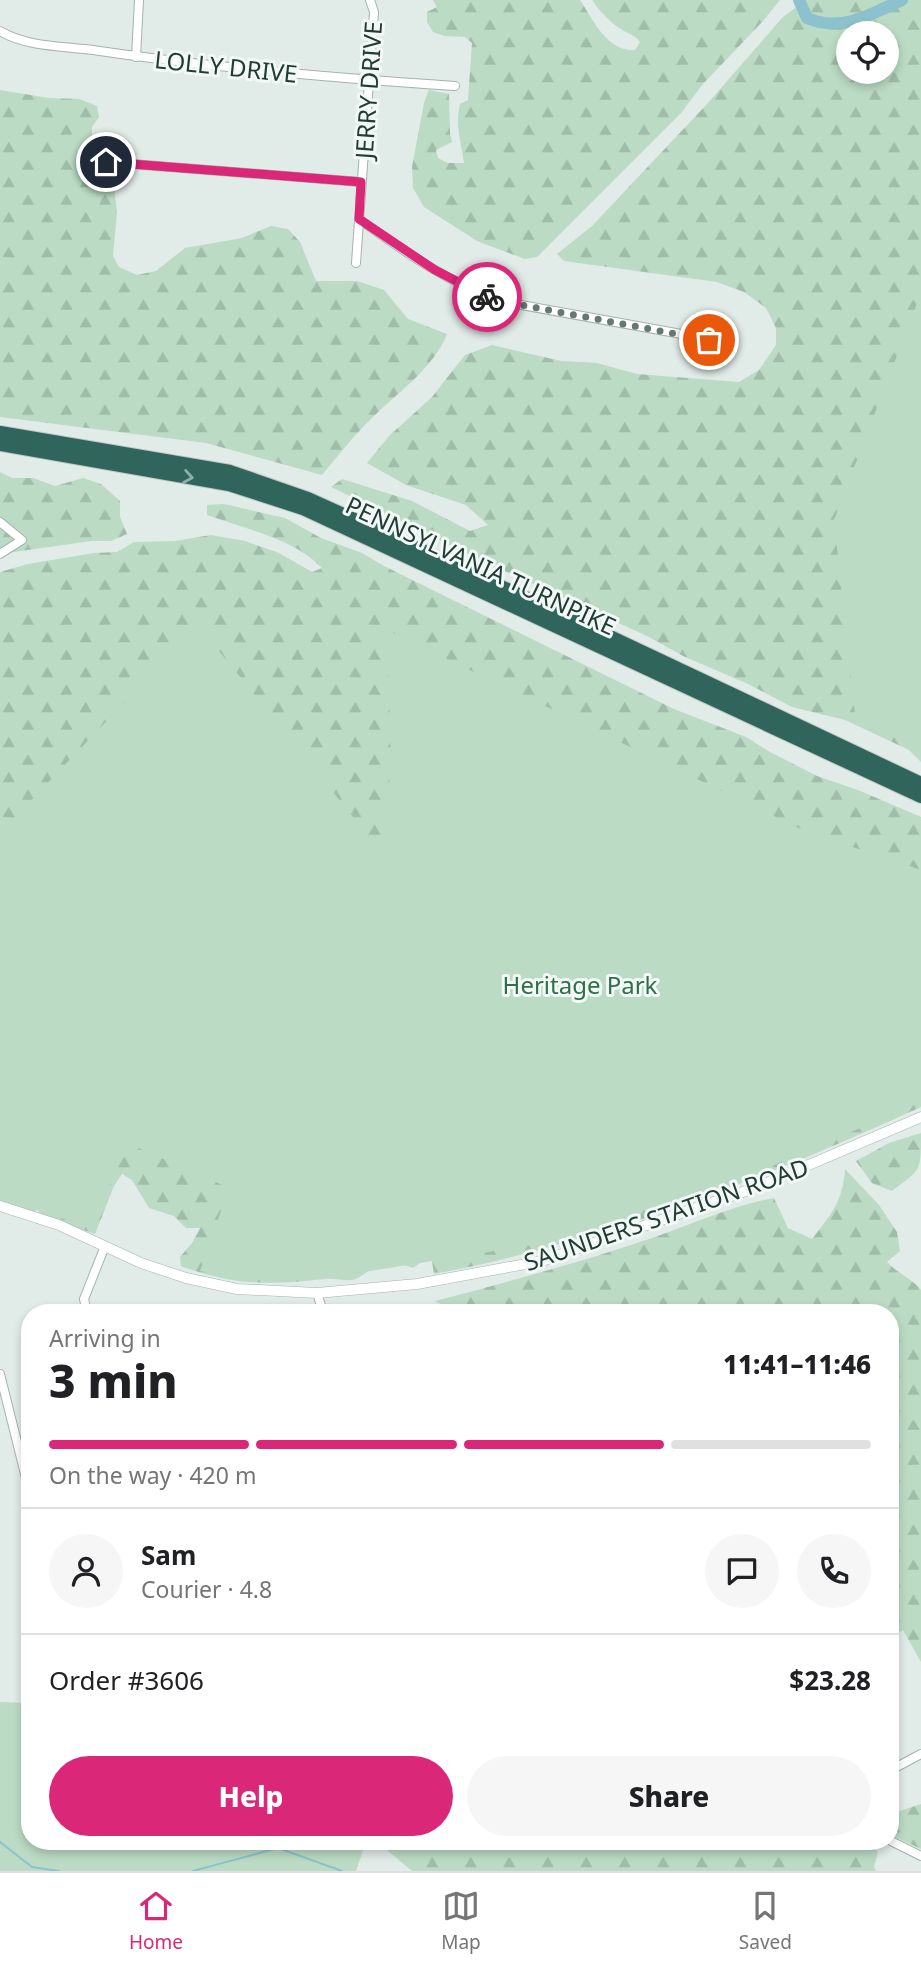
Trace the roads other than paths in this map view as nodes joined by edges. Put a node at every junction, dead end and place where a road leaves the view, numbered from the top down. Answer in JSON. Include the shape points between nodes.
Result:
{"nodes":[{"id":1,"x":139,"y":0,"type":"edge"},
{"id":2,"x":370,"y":0,"type":"edge"},
{"id":3,"x":0,"y":31,"type":"edge"},
{"id":4,"x":136,"y":57,"type":"junction"},
{"id":5,"x":370,"y":80,"type":"junction"},
{"id":6,"x":455,"y":86,"type":"dead end"},
{"id":7,"x":106,"y":162,"type":"dead end"},
{"id":8,"x":361,"y":182,"type":"junction"},
{"id":9,"x":359,"y":219,"type":"junction"},
{"id":10,"x":356,"y":264,"type":"dead end"},
{"id":11,"x":709,"y":340,"type":"dead end"},
{"id":12,"x":0,"y":433,"type":"edge"},
{"id":13,"x":0,"y":444,"type":"edge"},
{"id":14,"x":0,"y":523,"type":"edge"},
{"id":15,"x":0,"y":554,"type":"edge"},
{"id":16,"x":921,"y":784,"type":"edge"},
{"id":17,"x":921,"y":796,"type":"edge"},
{"id":18,"x":921,"y":1117,"type":"edge"},
{"id":19,"x":0,"y":1206,"type":"edge"},
{"id":20,"x":105,"y":1246,"type":"junction"},
{"id":21,"x":317,"y":1293,"type":"junction"},
{"id":22,"x":86,"y":1304,"type":"edge"},
{"id":23,"x":320,"y":1304,"type":"edge"},
{"id":24,"x":0,"y":1374,"type":"edge"},
{"id":25,"x":21,"y":1450,"type":"edge"},
{"id":26,"x":921,"y":1754,"type":"edge"},
{"id":27,"x":899,"y":1765,"type":"edge"},
{"id":28,"x":899,"y":1845,"type":"edge"},
{"id":29,"x":921,"y":1856,"type":"edge"}],
"edges":[{"from":1,"to":4,"type":"street"},
{"from":2,"to":5,"type":"street","name":"JERRY DRIVE","via":[[374,12]]},
{"from":3,"to":4,"type":"street","name":"LOLLY DRIVE","via":[[18,39]]},
{"from":4,"to":5,"type":"street","name":"LOLLY DRIVE"},
{"from":5,"to":6,"type":"street","name":"LOLLY DRIVE"},
{"from":5,"to":8,"type":"street","name":"JERRY DRIVE"},
{"from":7,"to":8,"type":"street"},
{"from":8,"to":9,"type":"street","name":"JERRY DRIVE"},
{"from":9,"to":10,"type":"street","name":"JERRY DRIVE"},
{"from":9,"to":11,"type":"street","via":[[416,259],[486,296]]},
{"from":12,"to":16,"type":"highway","name":"PENNSYLVANIA TURNPIKE","via":[[230,472],[307,499]]},
{"from":13,"to":17,"type":"highway","name":"PENNSYLVANIA TURNPIKE","one_way":true,"via":[[229,484],[303,508]]},
{"from":14,"to":15,"type":"street","via":[[22,540]]},
{"from":18,"to":21,"type":"street","name":"SAUNDERS STATION ROAD","via":[[757,1187],[542,1261],[417,1284]]},
{"from":19,"to":20,"type":"street","name":"SAUNDERS STATION ROAD"},
{"from":20,"to":21,"type":"street","name":"SAUNDERS STATION ROAD","via":[[152,1267],[237,1289]]},
{"from":20,"to":22,"type":"street"},
{"from":21,"to":23,"type":"street"},
{"from":24,"to":25,"type":"street"},
{"from":26,"to":27,"type":"street"},
{"from":28,"to":29,"type":"street"}]}
